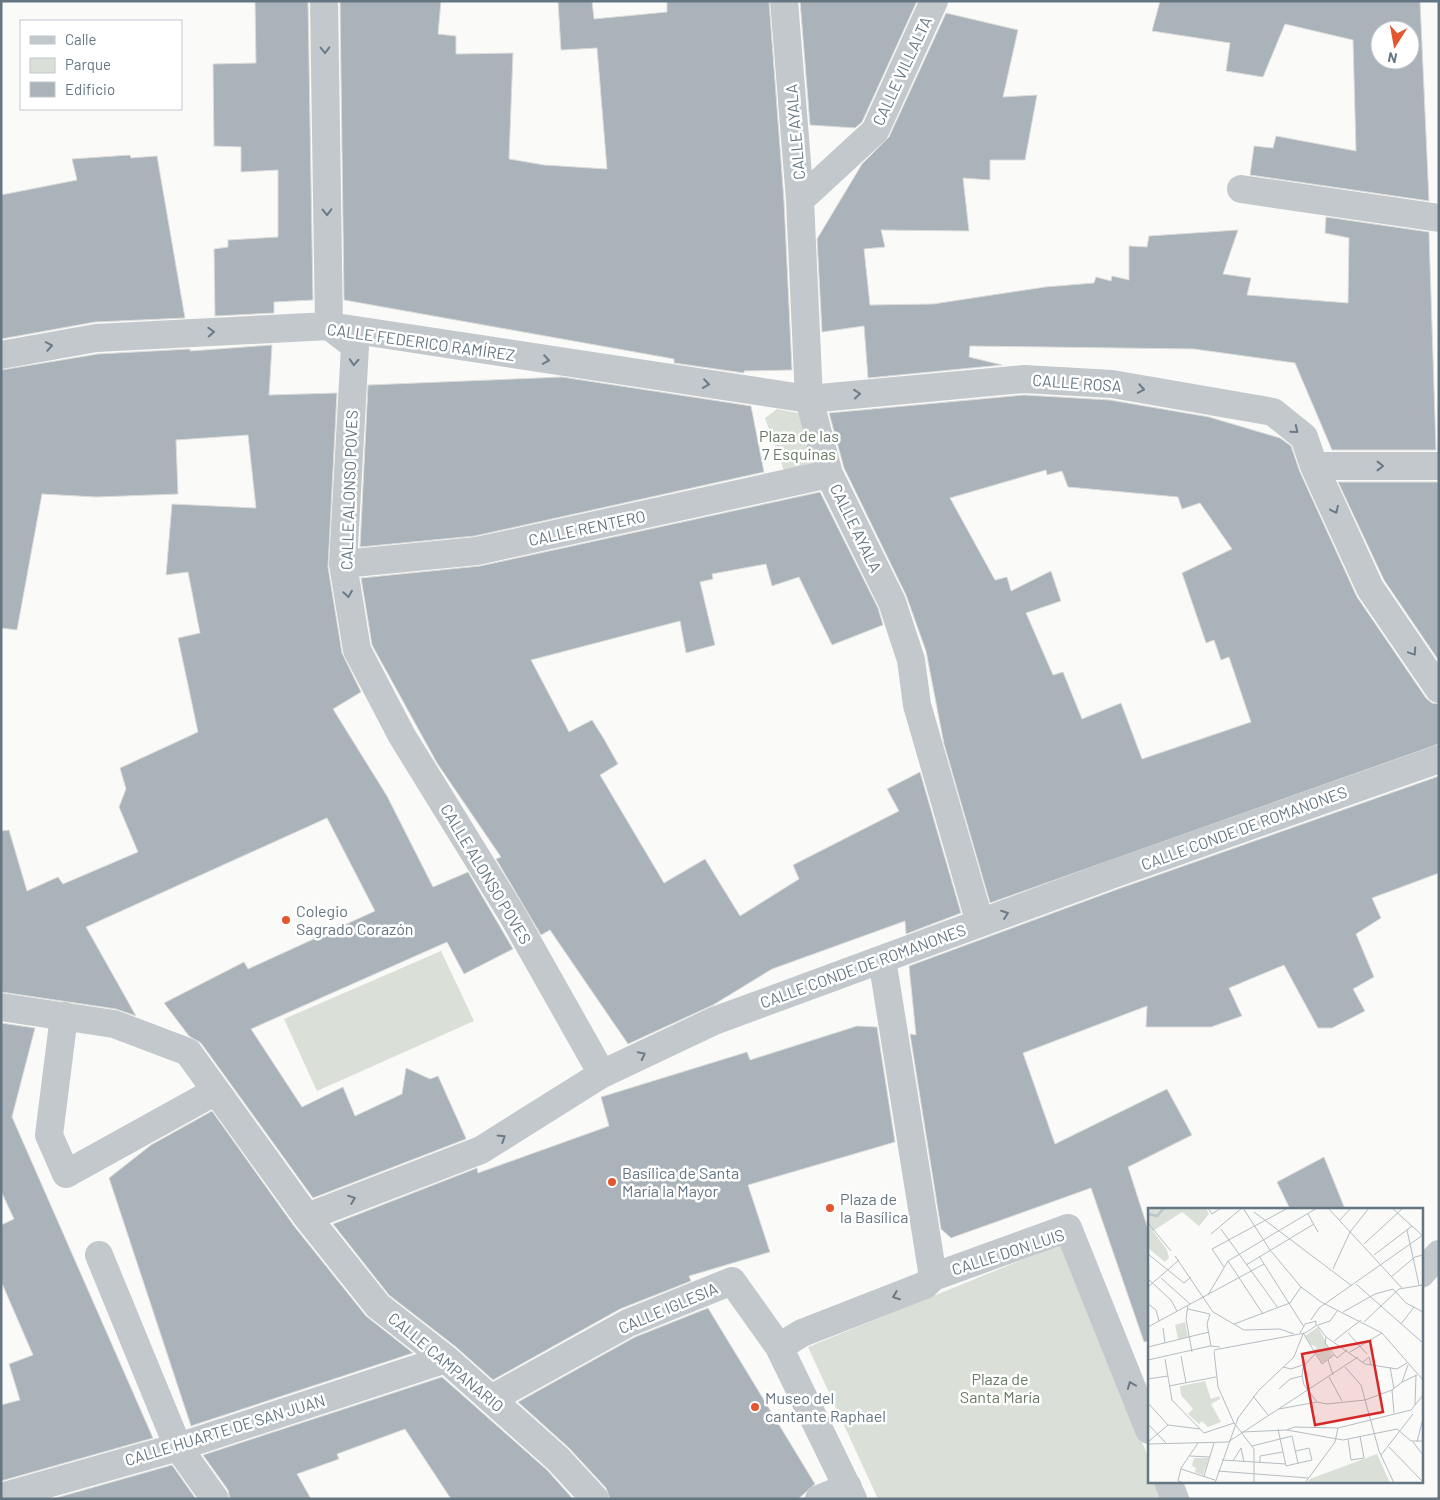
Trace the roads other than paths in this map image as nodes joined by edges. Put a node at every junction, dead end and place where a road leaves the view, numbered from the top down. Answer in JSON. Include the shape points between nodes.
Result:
{"nodes":[{"id":1,"x":324,"y":1,"type":"edge"},
{"id":2,"x":784,"y":1,"type":"edge"},
{"id":3,"x":934,"y":1,"type":"edge"},
{"id":4,"x":1241,"y":189,"type":"dead end"},
{"id":5,"x":800,"y":200,"type":"junction"},
{"id":6,"x":1439,"y":218,"type":"edge"},
{"id":7,"x":329,"y":326,"type":"junction"},
{"id":8,"x":1,"y":355,"type":"edge"},
{"id":9,"x":809,"y":398,"type":"junction"},
{"id":10,"x":1314,"y":466,"type":"junction"},
{"id":11,"x":1439,"y":466,"type":"edge"},
{"id":12,"x":829,"y":474,"type":"junction"},
{"id":13,"x":343,"y":564,"type":"junction"},
{"id":14,"x":1439,"y":690,"type":"edge"},
{"id":15,"x":1439,"y":759,"type":"edge"},
{"id":16,"x":980,"y":923,"type":"junction"},
{"id":17,"x":882,"y":959,"type":"junction"},
{"id":18,"x":1,"y":1007,"type":"edge"},
{"id":19,"x":64,"y":1016,"type":"junction"},
{"id":20,"x":602,"y":1074,"type":"junction"},
{"id":21,"x":216,"y":1091,"type":"junction"},
{"id":22,"x":307,"y":1217,"type":"junction"},
{"id":23,"x":1439,"y":1254,"type":"edge"},
{"id":24,"x":99,"y":1255,"type":"dead end"},
{"id":25,"x":1422,"y":1273,"type":"edge"},
{"id":26,"x":933,"y":1277,"type":"junction"},
{"id":27,"x":1439,"y":1280,"type":"edge"},
{"id":28,"x":1422,"y":1282,"type":"edge"},
{"id":29,"x":779,"y":1347,"type":"junction"},
{"id":30,"x":446,"y":1359,"type":"junction"},
{"id":31,"x":491,"y":1399,"type":"junction"},
{"id":32,"x":1148,"y":1428,"type":"edge"},
{"id":33,"x":178,"y":1447,"type":"junction"},
{"id":34,"x":1168,"y":1482,"type":"edge"},
{"id":35,"x":851,"y":1493,"type":"edge"},
{"id":36,"x":1,"y":1497,"type":"edge"},
{"id":37,"x":215,"y":1499,"type":"edge"},
{"id":38,"x":594,"y":1499,"type":"edge"},
{"id":39,"x":819,"y":1499,"type":"edge"},
{"id":40,"x":1175,"y":1499,"type":"edge"}],
"edges":[{"from":1,"to":7,"type":"street","one_way":true},
{"from":2,"to":5,"type":"street","name":"CALLE AYALA"},
{"from":3,"to":5,"type":"street","name":"CALLE VILLALTA","via":[[875,131]]},
{"from":4,"to":6,"type":"street"},
{"from":5,"to":9,"type":"street","name":"CALLE AYALA"},
{"from":8,"to":7,"type":"street","name":"CALLE FEDERICO RAMÍREZ","one_way":true,"via":[[96,338]]},
{"from":7,"to":9,"type":"street","name":"CALLE FEDERICO RAMÍREZ","one_way":true},
{"from":7,"to":13,"type":"street","name":"CALLE ALONSO POVES","one_way":true,"via":[[355,346]]},
{"from":9,"to":10,"type":"street","name":"CALLE ROSA","one_way":true,"via":[[1024,380],[1112,384],[1273,412],[1304,437]]},
{"from":9,"to":12,"type":"street","name":"CALLE AYALA"},
{"from":10,"to":11,"type":"street","one_way":true},
{"from":10,"to":14,"type":"street","name":"CALLE ROSA","one_way":true,"via":[[1370,588]]},
{"from":12,"to":13,"type":"street","name":"CALLE RENTERO","via":[[477,551]]},
{"from":12,"to":16,"type":"street","name":"CALLE AYALA","via":[[892,602],[909,651],[917,705]]},
{"from":13,"to":20,"type":"street","name":"CALLE ALONSO POVES","one_way":true,"via":[[357,650],[402,736],[513,916]]},
{"from":16,"to":15,"type":"street","name":"CALLE CONDE DE ROMANONES","one_way":true},
{"from":16,"to":17,"type":"street","name":"CALLE CONDE DE ROMANONES"},
{"from":20,"to":17,"type":"street","name":"CALLE CONDE DE ROMANONES","one_way":true,"via":[[714,1021]]},
{"from":17,"to":26,"type":"street"},
{"from":18,"to":19,"type":"street","name":"CALLE CAMPANARIO"},
{"from":19,"to":21,"type":"street","name":"CALLE CAMPANARIO","via":[[114,1024],[188,1052]]},
{"from":19,"to":21,"type":"street","via":[[49,1135],[66,1174]]},
{"from":22,"to":20,"type":"street","name":"CALLE CONDE DE ROMANONES","one_way":true,"via":[[481,1150]]},
{"from":21,"to":22,"type":"street","name":"CALLE CAMPANARIO"},
{"from":22,"to":30,"type":"street","name":"CALLE CAMPANARIO","via":[[378,1306]]},
{"from":23,"to":25,"type":"street"},
{"from":24,"to":33,"type":"street"},
{"from":26,"to":29,"type":"street","name":"CALLE DON LUIS","one_way":true,"via":[[925,1285],[802,1333]]},
{"from":32,"to":26,"type":"street","name":"CALLE DON LUIS","one_way":true,"via":[[1068,1228]]},
{"from":27,"to":28,"type":"street"},
{"from":29,"to":31,"type":"street","name":"CALLE IGLESIA","via":[[732,1281],[628,1323]]},
{"from":29,"to":35,"type":"street","name":"CALLE IGLESIA"},
{"from":30,"to":31,"type":"street","name":"CALLE CAMPANARIO"},
{"from":30,"to":33,"type":"street","name":"CALLE HUARTE DE SAN JUAN"},
{"from":31,"to":38,"type":"street","name":"CALLE CAMPANARIO","via":[[558,1460]]},
{"from":33,"to":36,"type":"street","name":"CALLE HUARTE DE SAN JUAN"},
{"from":33,"to":37,"type":"street"},
{"from":34,"to":40,"type":"street"},
{"from":35,"to":39,"type":"street"}]}
